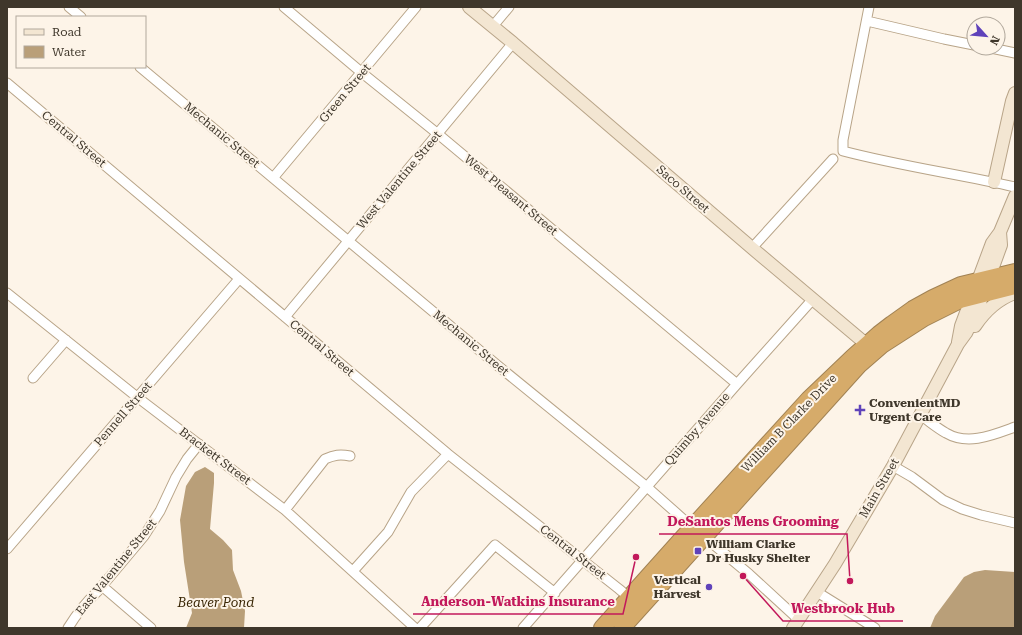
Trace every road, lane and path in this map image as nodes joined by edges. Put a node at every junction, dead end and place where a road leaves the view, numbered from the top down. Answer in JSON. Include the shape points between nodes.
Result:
{"nodes":[{"id":1,"x":69,"y":7,"type":"edge"},
{"id":2,"x":284,"y":7,"type":"edge"},
{"id":3,"x":416,"y":7,"type":"edge"},
{"id":4,"x":469,"y":7,"type":"edge"},
{"id":5,"x":509,"y":7,"type":"edge"},
{"id":6,"x":869,"y":7,"type":"edge"},
{"id":7,"x":80,"y":16,"type":"edge"},
{"id":8,"x":867,"y":21,"type":"junction"},
{"id":9,"x":493,"y":26,"type":"junction"},
{"id":10,"x":513,"y":43,"type":"junction"},
{"id":11,"x":966,"y":43,"type":"edge"},
{"id":12,"x":141,"y":68,"type":"edge"},
{"id":13,"x":361,"y":72,"type":"junction"},
{"id":14,"x":7,"y":83,"type":"edge"},
{"id":15,"x":1015,"y":93,"type":"edge"},
{"id":16,"x":438,"y":134,"type":"junction"},
{"id":17,"x":833,"y":159,"type":"dead end"},
{"id":18,"x":273,"y":178,"type":"junction"},
{"id":19,"x":994,"y":182,"type":"junction"},
{"id":20,"x":1015,"y":187,"type":"edge"},
{"id":21,"x":1015,"y":196,"type":"edge"},
{"id":22,"x":348,"y":242,"type":"junction"},
{"id":23,"x":752,"y":248,"type":"junction"},
{"id":24,"x":1015,"y":272,"type":"edge"},
{"id":25,"x":239,"y":279,"type":"junction"},
{"id":26,"x":1015,"y":286,"type":"edge"},
{"id":27,"x":980,"y":287,"type":"junction"},
{"id":28,"x":7,"y":293,"type":"edge"},
{"id":29,"x":1015,"y":293,"type":"edge"},
{"id":30,"x":813,"y":299,"type":"junction"},
{"id":31,"x":285,"y":317,"type":"junction"},
{"id":32,"x":66,"y":340,"type":"junction"},
{"id":33,"x":958,"y":344,"type":"junction"},
{"id":34,"x":871,"y":348,"type":"junction"},
{"id":35,"x":33,"y":378,"type":"dead end"},
{"id":36,"x":737,"y":384,"type":"junction"},
{"id":37,"x":137,"y":397,"type":"junction"},
{"id":38,"x":920,"y":415,"type":"junction"},
{"id":39,"x":1015,"y":427,"type":"edge"},
{"id":40,"x":199,"y":444,"type":"junction"},
{"id":41,"x":448,"y":454,"type":"junction"},
{"id":42,"x":350,"y":456,"type":"dead end"},
{"id":43,"x":893,"y":466,"type":"junction"},
{"id":44,"x":647,"y":487,"type":"junction"},
{"id":45,"x":285,"y":510,"type":"junction"},
{"id":46,"x":1015,"y":523,"type":"edge"},
{"id":47,"x":698,"y":532,"type":"junction"},
{"id":48,"x":7,"y":549,"type":"edge"},
{"id":49,"x":583,"y":561,"type":"junction"},
{"id":50,"x":353,"y":571,"type":"junction"},
{"id":51,"x":102,"y":586,"type":"junction"},
{"id":52,"x":817,"y":592,"type":"junction"},
{"id":53,"x":554,"y":593,"type":"junction"},
{"id":54,"x":635,"y":602,"type":"junction"},
{"id":55,"x":796,"y":624,"type":"edge"},
{"id":56,"x":68,"y":628,"type":"edge"},
{"id":57,"x":151,"y":628,"type":"edge"},
{"id":58,"x":415,"y":628,"type":"edge"},
{"id":59,"x":420,"y":628,"type":"edge"},
{"id":60,"x":523,"y":628,"type":"edge"},
{"id":61,"x":602,"y":628,"type":"edge"},
{"id":62,"x":622,"y":628,"type":"edge"},
{"id":63,"x":875,"y":628,"type":"edge"}],
"edges":[{"from":1,"to":7,"type":"street"},
{"from":2,"to":13,"type":"street","name":"West Pleasant Street"},
{"from":3,"to":13,"type":"street","name":"Green Street"},
{"from":4,"to":9,"type":"main road","name":"Saco Street"},
{"from":5,"to":9,"type":"street"},
{"from":6,"to":8,"type":"street"},
{"from":8,"to":11,"type":"street"},
{"from":8,"to":19,"type":"street","via":[[843,151]]},
{"from":9,"to":10,"type":"main road","name":"Saco Street"},
{"from":10,"to":16,"type":"street","name":"West Valentine Street"},
{"from":10,"to":23,"type":"main road","name":"Saco Street"},
{"from":12,"to":18,"type":"street","name":"Mechanic Street"},
{"from":13,"to":16,"type":"street","name":"West Pleasant Street"},
{"from":13,"to":18,"type":"street","name":"Green Street"},
{"from":14,"to":25,"type":"street","name":"Central Street"},
{"from":15,"to":19,"type":"main road"},
{"from":16,"to":22,"type":"street","name":"West Valentine Street"},
{"from":16,"to":36,"type":"street","name":"West Pleasant Street"},
{"from":17,"to":23,"type":"street"},
{"from":18,"to":22,"type":"street","name":"Mechanic Street"},
{"from":19,"to":20,"type":"street"},
{"from":21,"to":27,"type":"main road","name":"Main Street","via":[[1000,232],[1001,245]]},
{"from":22,"to":31,"type":"street","name":"West Valentine Street"},
{"from":22,"to":44,"type":"street","name":"Mechanic Street"},
{"from":23,"to":30,"type":"main road","name":"Saco Street"},
{"from":24,"to":27,"type":"highway","name":"William B Clarke Drive"},
{"from":25,"to":31,"type":"street","name":"Central Street"},
{"from":25,"to":37,"type":"street","name":"Pennell Street"},
{"from":26,"to":27,"type":"highway","name":"William B Clarke Drive"},
{"from":27,"to":33,"type":"main road","name":"Main Street","via":[[972,323]]},
{"from":27,"to":34,"type":"highway","name":"William B Clarke Drive","via":[[961,285],[913,309],[892,324]]},
{"from":28,"to":32,"type":"street","name":"Brackett Street"},
{"from":29,"to":33,"type":"main road","via":[[992,306],[968,337]]},
{"from":30,"to":34,"type":"main road","name":"Saco Street"},
{"from":30,"to":36,"type":"street","name":"Quimby Avenue"},
{"from":31,"to":41,"type":"street","name":"Central Street"},
{"from":32,"to":35,"type":"street"},
{"from":32,"to":37,"type":"street","name":"Brackett Street"},
{"from":33,"to":38,"type":"main road","name":"Main Street"},
{"from":34,"to":47,"type":"highway","name":"William B Clarke Drive","via":[[809,400]]},
{"from":36,"to":44,"type":"street","name":"Quimby Avenue"},
{"from":37,"to":40,"type":"street","name":"Brackett Street"},
{"from":37,"to":48,"type":"street","name":"Pennell Street"},
{"from":38,"to":39,"type":"street","via":[[946,434],[966,439],[984,438]]},
{"from":38,"to":43,"type":"main road","name":"Main Street"},
{"from":40,"to":45,"type":"street","name":"Brackett Street"},
{"from":40,"to":51,"type":"street","name":"East Valentine Street","via":[[176,477],[160,511],[144,536]]},
{"from":41,"to":49,"type":"street","name":"Central Street"},
{"from":41,"to":50,"type":"street","via":[[411,492],[388,532]]},
{"from":42,"to":45,"type":"street","via":[[333,455],[325,459]]},
{"from":43,"to":46,"type":"street","via":[[943,500],[962,509]]},
{"from":43,"to":52,"type":"main road","name":"Main Street"},
{"from":44,"to":47,"type":"street","name":"Mechanic Street"},
{"from":44,"to":49,"type":"street","name":"Quimby Avenue"},
{"from":45,"to":50,"type":"street","name":"Brackett Street"},
{"from":47,"to":54,"type":"highway","name":"William B Clarke Drive"},
{"from":47,"to":55,"type":"street","name":"Mechanic Street","via":[[749,574]]},
{"from":49,"to":53,"type":"street","name":"Quimby Avenue"},
{"from":49,"to":54,"type":"street","name":"Central Street"},
{"from":50,"to":58,"type":"street","name":"Brackett Street"},
{"from":51,"to":56,"type":"street","name":"East Valentine Street"},
{"from":51,"to":57,"type":"street"},
{"from":52,"to":55,"type":"main road","name":"Main Street"},
{"from":52,"to":63,"type":"street"},
{"from":53,"to":59,"type":"street","via":[[495,545]]},
{"from":53,"to":60,"type":"street","name":"Quimby Avenue"},
{"from":54,"to":61,"type":"highway","name":"William B Clarke Drive"},
{"from":54,"to":62,"type":"highway","name":"William B Clarke Drive"}]}
